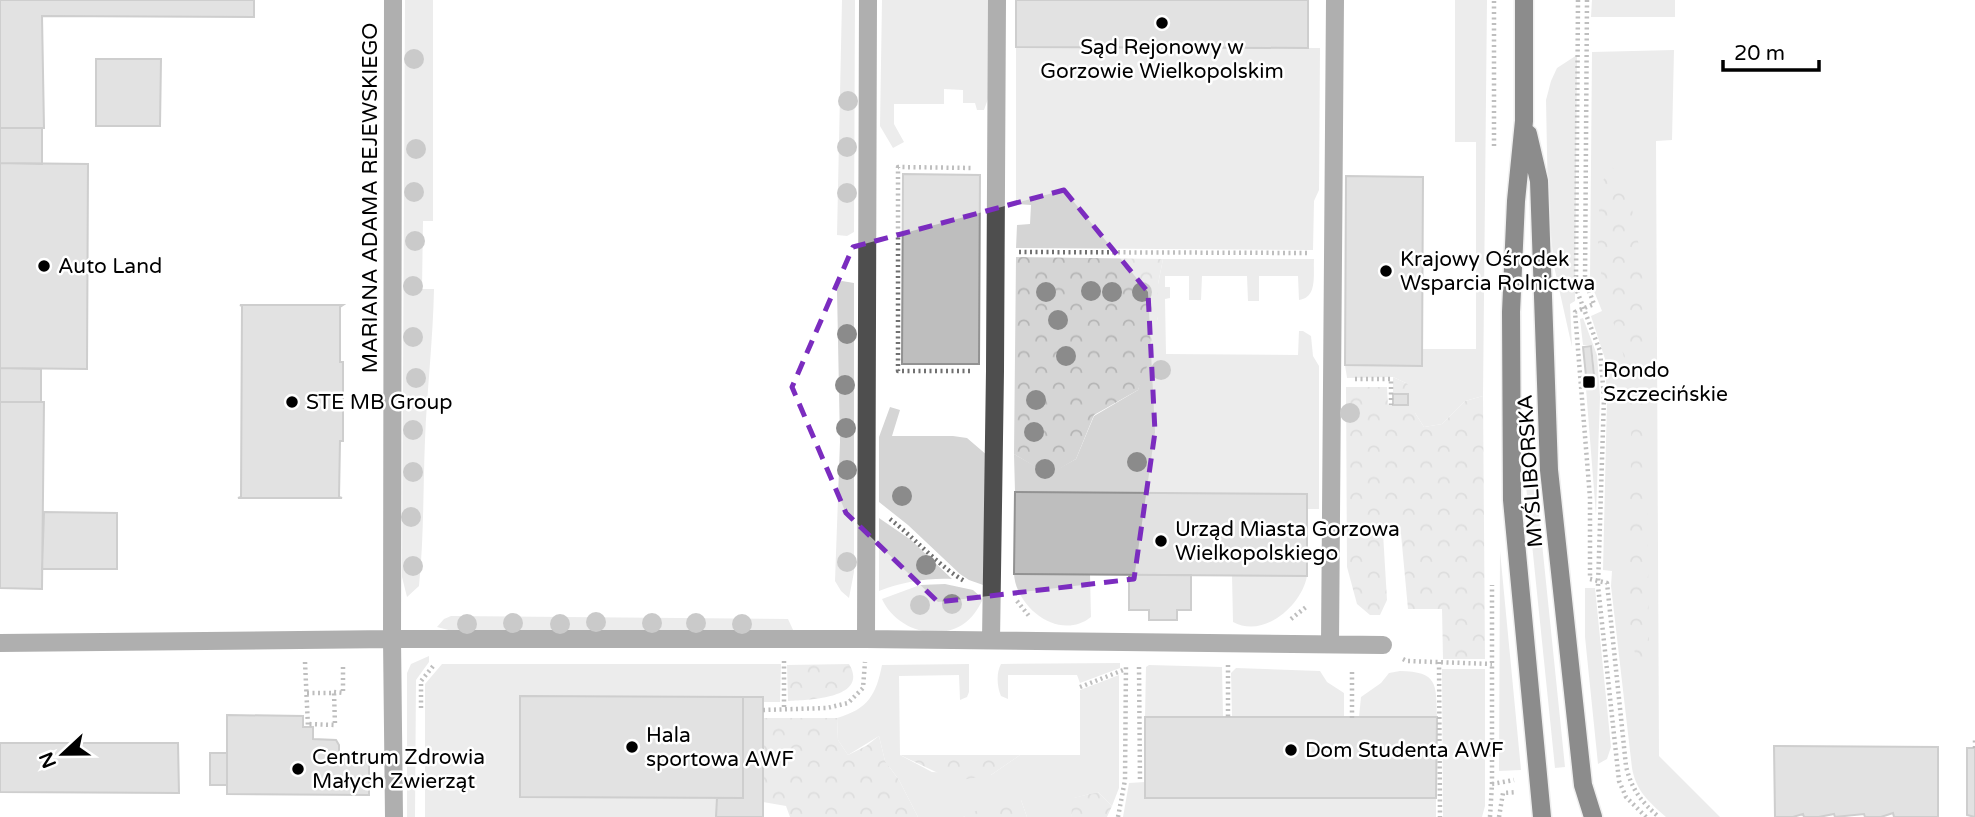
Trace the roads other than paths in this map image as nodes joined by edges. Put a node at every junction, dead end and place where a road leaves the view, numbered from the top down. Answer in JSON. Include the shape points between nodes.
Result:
{"nodes":[{"id":1,"x":393,"y":0,"type":"edge"},
{"id":2,"x":868,"y":0,"type":"edge"},
{"id":3,"x":997,"y":0,"type":"edge"},
{"id":4,"x":1335,"y":0,"type":"edge"},
{"id":5,"x":1524,"y":0,"type":"edge"},
{"id":6,"x":1524,"y":121,"type":"junction"},
{"id":7,"x":391,"y":639,"type":"junction"},
{"id":8,"x":866,"y":639,"type":"junction"},
{"id":9,"x":990,"y":640,"type":"junction"},
{"id":10,"x":0,"y":643,"type":"edge"},
{"id":11,"x":1330,"y":644,"type":"junction"},
{"id":12,"x":1383,"y":645,"type":"road end"},
{"id":13,"x":394,"y":817,"type":"edge"},
{"id":14,"x":1542,"y":817,"type":"edge"},
{"id":15,"x":1593,"y":817,"type":"edge"}],
"edges":[{"from":1,"to":7,"type":"street","name":"MARIANA ADAMA REJEWSKIEGO"},
{"from":2,"to":8,"type":"street"},
{"from":3,"to":9,"type":"street"},
{"from":4,"to":11,"type":"street"},
{"from":5,"to":6,"type":"main road","name":"MYŚLIBORSKA"},
{"from":6,"to":14,"type":"main road","name":"MYŚLIBORSKA","via":[[1511,312],[1512,500]]},
{"from":6,"to":15,"type":"main road","name":"MYŚLIBORSKA","via":[[1539,181],[1549,470],[1583,785]]},
{"from":7,"to":8,"type":"street"},
{"from":7,"to":10,"type":"street"},
{"from":7,"to":13,"type":"street","name":"MARIANA ADAMA REJEWSKIEGO"},
{"from":8,"to":9,"type":"street"},
{"from":9,"to":11,"type":"street"},
{"from":11,"to":12,"type":"street"}]}
